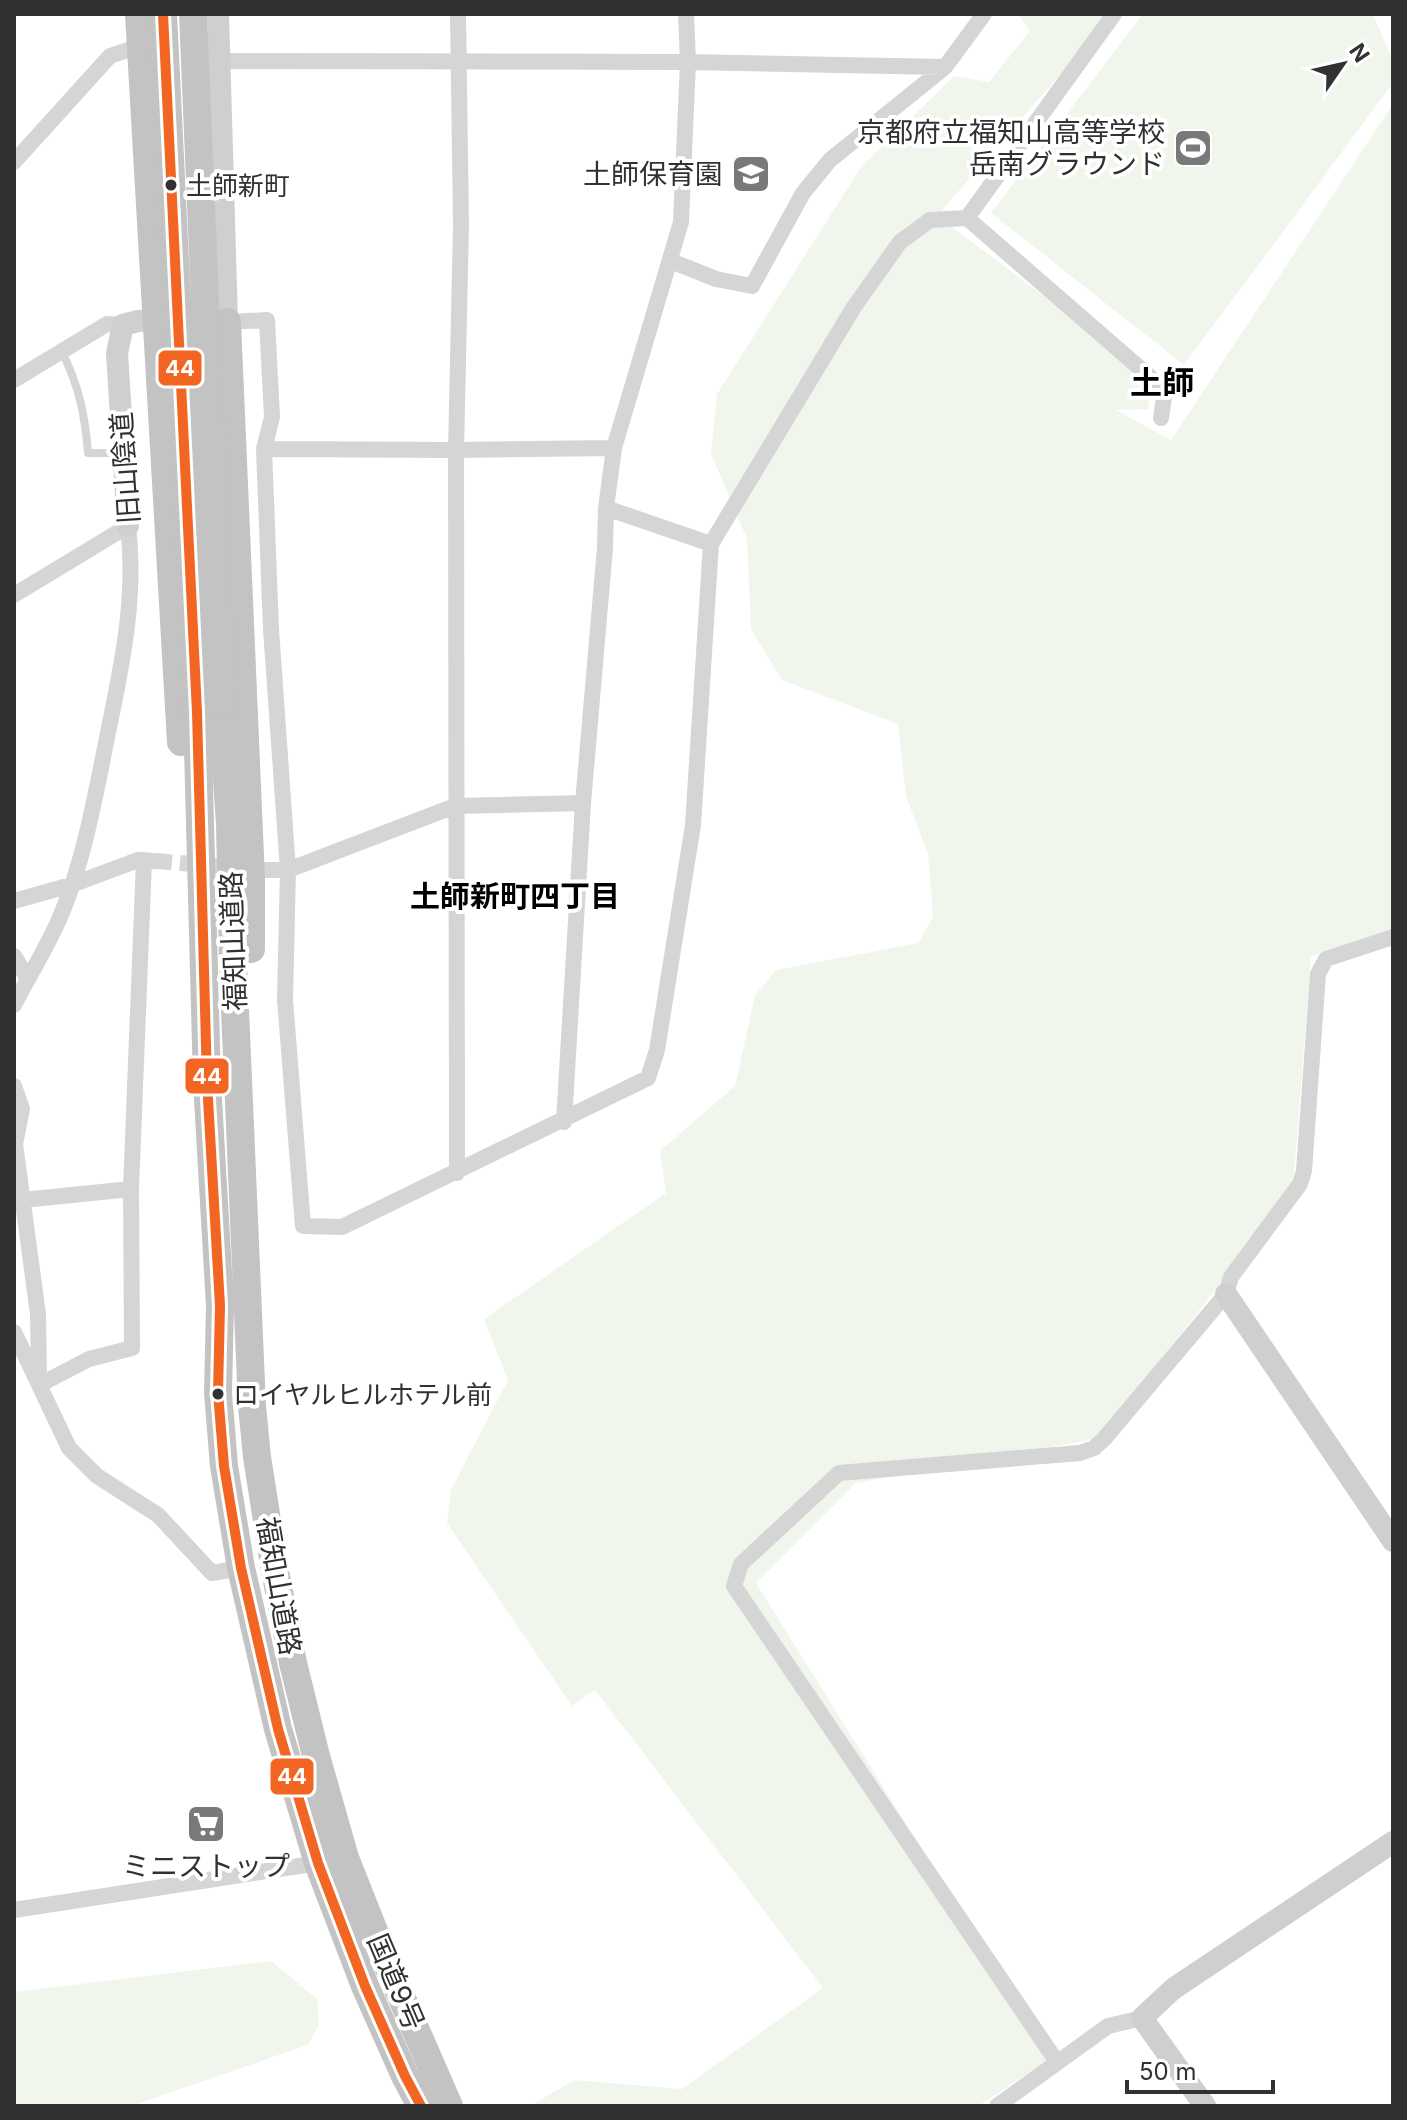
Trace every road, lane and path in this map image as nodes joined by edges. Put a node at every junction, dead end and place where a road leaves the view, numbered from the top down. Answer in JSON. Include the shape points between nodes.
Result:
{"nodes":[{"id":1,"x":139,"y":14,"type":"edge"},
{"id":2,"x":163,"y":14,"type":"edge"},
{"id":3,"x":193,"y":14,"type":"edge"},
{"id":4,"x":218,"y":14,"type":"edge"},
{"id":5,"x":458,"y":14,"type":"edge"},
{"id":6,"x":686,"y":14,"type":"edge"},
{"id":7,"x":984,"y":14,"type":"edge"},
{"id":8,"x":1114,"y":14,"type":"edge"},
{"id":9,"x":140,"y":46,"type":"junction"},
{"id":10,"x":219,"y":61,"type":"junction"},
{"id":11,"x":457,"y":61,"type":"junction"},
{"id":12,"x":688,"y":62,"type":"junction"},
{"id":13,"x":945,"y":67,"type":"junction"},
{"id":14,"x":14,"y":162,"type":"edge"},
{"id":15,"x":967,"y":218,"type":"junction"},
{"id":16,"x":671,"y":261,"type":"junction"},
{"id":17,"x":155,"y":319,"type":"junction"},
{"id":18,"x":227,"y":322,"type":"junction"},
{"id":19,"x":123,"y":325,"type":"junction"},
{"id":20,"x":62,"y":351,"type":"junction"},
{"id":21,"x":14,"y":380,"type":"edge"},
{"id":22,"x":1161,"y":418,"type":"dead end"},
{"id":23,"x":614,"y":448,"type":"junction"},
{"id":24,"x":264,"y":449,"type":"junction"},
{"id":25,"x":456,"y":450,"type":"junction"},
{"id":26,"x":122,"y":453,"type":"junction"},
{"id":27,"x":606,"y":508,"type":"junction"},
{"id":28,"x":128,"y":526,"type":"junction"},
{"id":29,"x":711,"y":544,"type":"junction"},
{"id":30,"x":14,"y":595,"type":"edge"},
{"id":31,"x":210,"y":709,"type":"junction"},
{"id":32,"x":583,"y":803,"type":"junction"},
{"id":33,"x":455,"y":806,"type":"junction"},
{"id":34,"x":266,"y":870,"type":"dead end"},
{"id":35,"x":288,"y":870,"type":"junction"},
{"id":36,"x":71,"y":885,"type":"junction"},
{"id":37,"x":14,"y":901,"type":"edge"},
{"id":38,"x":1393,"y":937,"type":"edge"},
{"id":39,"x":14,"y":956,"type":"edge"},
{"id":40,"x":28,"y":979,"type":"junction"},
{"id":41,"x":14,"y":1005,"type":"edge"},
{"id":42,"x":14,"y":1086,"type":"edge"},
{"id":43,"x":564,"y":1122,"type":"junction"},
{"id":44,"x":457,"y":1173,"type":"junction"},
{"id":45,"x":131,"y":1189,"type":"junction"},
{"id":46,"x":23,"y":1200,"type":"junction"},
{"id":47,"x":1226,"y":1294,"type":"junction"},
{"id":48,"x":14,"y":1332,"type":"edge"},
{"id":49,"x":39,"y":1385,"type":"junction"},
{"id":50,"x":218,"y":1393,"type":"junction"},
{"id":51,"x":252,"y":1406,"type":"junction"},
{"id":52,"x":1393,"y":1541,"type":"edge"},
{"id":53,"x":241,"y":1568,"type":"junction"},
{"id":54,"x":1393,"y":1842,"type":"edge"},
{"id":55,"x":331,"y":1861,"type":"junction"},
{"id":56,"x":14,"y":1910,"type":"edge"},
{"id":57,"x":1142,"y":2018,"type":"junction"},
{"id":58,"x":1057,"y":2062,"type":"junction"},
{"id":59,"x":421,"y":2106,"type":"edge"},
{"id":60,"x":449,"y":2106,"type":"edge"},
{"id":61,"x":997,"y":2106,"type":"edge"},
{"id":62,"x":1205,"y":2106,"type":"edge"}],
"edges":[{"from":1,"to":9,"type":"highway"},
{"from":2,"to":31,"type":"highway","name":"福知山道路","bridge":true},
{"from":3,"to":31,"type":"highway","name":"福知山道路","bridge":true},
{"from":4,"to":10,"type":"street"},
{"from":5,"to":11,"type":"street"},
{"from":6,"to":12,"type":"street"},
{"from":7,"to":13,"type":"street"},
{"from":8,"to":15,"type":"street"},
{"from":9,"to":14,"type":"street","via":[[110,56]]},
{"from":9,"to":17,"type":"highway"},
{"from":10,"to":11,"type":"street"},
{"from":10,"to":18,"type":"street"},
{"from":11,"to":12,"type":"street"},
{"from":11,"to":25,"type":"street","via":[[461,226]]},
{"from":12,"to":13,"type":"street"},
{"from":12,"to":16,"type":"street","via":[[681,222]]},
{"from":13,"to":16,"type":"street","via":[[830,160],[803,193],[752,286]]},
{"from":15,"to":22,"type":"street","via":[[1165,390]]},
{"from":15,"to":29,"type":"street","via":[[930,220],[900,242],[854,307]]},
{"from":16,"to":23,"type":"street"},
{"from":17,"to":18,"type":"street"},
{"from":17,"to":19,"type":"street"},
{"from":17,"to":50,"type":"highway","via":[[186,819],[187,1058],[206,1341]]},
{"from":18,"to":24,"type":"street","via":[[267,320],[272,417]]},
{"from":18,"to":51,"type":"highway","via":[[251,879]]},
{"from":19,"to":20,"type":"street","via":[[107,324]]},
{"from":19,"to":26,"type":"street","name":"旧山陰道","via":[[117,353]]},
{"from":20,"to":21,"type":"street"},
{"from":20,"to":26,"type":"lane","via":[[76,381],[88,453]]},
{"from":23,"to":25,"type":"street"},
{"from":23,"to":27,"type":"street"},
{"from":24,"to":25,"type":"street"},
{"from":24,"to":35,"type":"street"},
{"from":25,"to":33,"type":"street"},
{"from":26,"to":28,"type":"street","name":"旧山陰道"},
{"from":27,"to":29,"type":"street"},
{"from":27,"to":32,"type":"street"},
{"from":28,"to":30,"type":"street"},
{"from":28,"to":36,"type":"street","name":"旧山陰道","via":[[132,559],[127,640],[100,780]]},
{"from":29,"to":43,"type":"street","via":[[693,825],[657,1050],[648,1078]]},
{"from":31,"to":50,"type":"highway","name":"福知山道路","via":[[207,1082],[220,1306]]},
{"from":31,"to":51,"type":"highway","name":"福知山道路","via":[[230,824]]},
{"from":32,"to":33,"type":"street"},
{"from":32,"to":43,"type":"street"},
{"from":33,"to":35,"type":"street"},
{"from":33,"to":44,"type":"street"},
{"from":34,"to":35,"type":"street"},
{"from":35,"to":44,"type":"street","via":[[285,1000],[303,1226],[342,1227]]},
{"from":36,"to":37,"type":"street"},
{"from":36,"to":40,"type":"street","name":"旧山陰道"},
{"from":36,"to":45,"type":"street","via":[[150,860]]},
{"from":38,"to":47,"type":"street","via":[[1326,959],[1318,974],[1304,1171],[1300,1184],[1231,1277]]},
{"from":39,"to":40,"type":"street"},
{"from":40,"to":41,"type":"street","name":"旧山陰道"},
{"from":42,"to":46,"type":"street","via":[[22,1109],[15,1144]]},
{"from":43,"to":44,"type":"street"},
{"from":45,"to":46,"type":"street"},
{"from":45,"to":49,"type":"street","via":[[132,1348],[89,1359]]},
{"from":46,"to":49,"type":"street","via":[[38,1314]]},
{"from":47,"to":52,"type":"street"},
{"from":47,"to":58,"type":"street","via":[[1094,1448],[839,1473],[741,1564],[734,1586]]},
{"from":48,"to":49,"type":"street"},
{"from":49,"to":53,"type":"street","via":[[69,1448],[97,1476],[158,1515],[212,1573]]},
{"from":50,"to":53,"type":"highway","name":"福知山道路"},
{"from":51,"to":55,"type":"highway","name":"福知山道路","via":[[275,1571]]},
{"from":53,"to":55,"type":"highway","name":"福知山道路","via":[[278,1729]]},
{"from":54,"to":57,"type":"street","via":[[1173,1989]]},
{"from":55,"to":56,"type":"street"},
{"from":55,"to":59,"type":"highway","name":"国道9号","via":[[365,1986]]},
{"from":55,"to":60,"type":"highway","name":"国道9号","via":[[389,1969]]},
{"from":57,"to":58,"type":"street","via":[[1108,2026]]},
{"from":57,"to":62,"type":"street"},
{"from":58,"to":61,"type":"street"}]}
